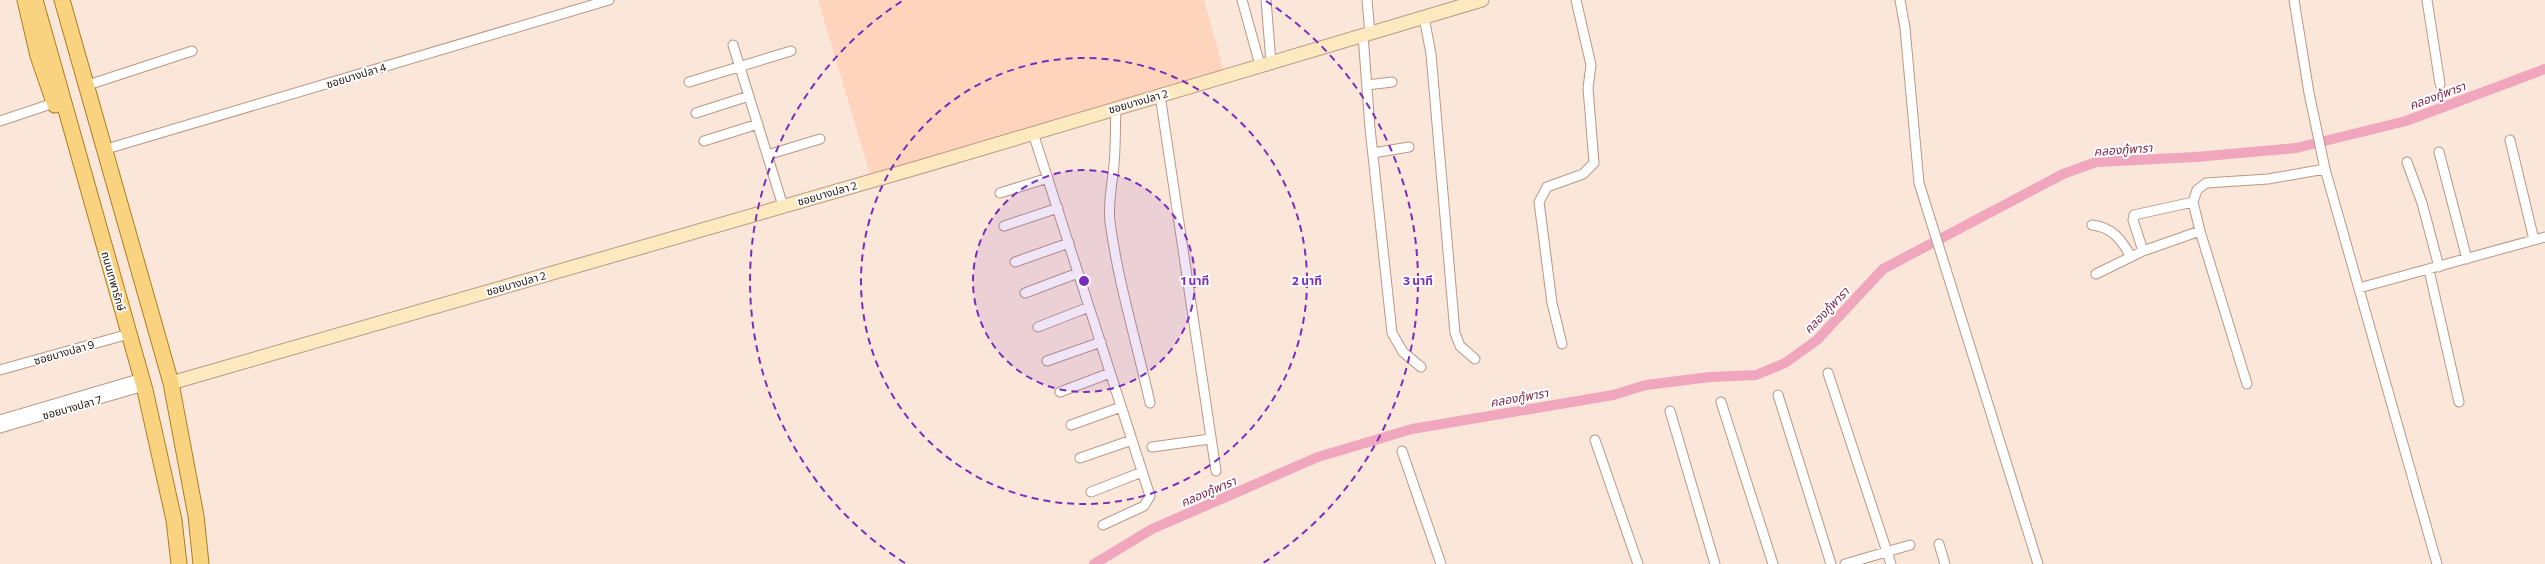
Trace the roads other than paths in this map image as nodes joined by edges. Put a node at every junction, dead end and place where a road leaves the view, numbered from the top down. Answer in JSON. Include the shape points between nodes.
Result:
{"nodes":[{"id":1,"x":25,"y":0,"type":"edge"},
{"id":2,"x":35,"y":0,"type":"edge"},
{"id":3,"x":62,"y":0,"type":"edge"},
{"id":4,"x":71,"y":0,"type":"edge"},
{"id":5,"x":609,"y":0,"type":"edge"},
{"id":6,"x":1242,"y":0,"type":"edge"},
{"id":7,"x":1266,"y":0,"type":"edge"},
{"id":8,"x":1367,"y":0,"type":"edge"},
{"id":9,"x":1482,"y":0,"type":"edge"},
{"id":10,"x":1576,"y":0,"type":"edge"},
{"id":11,"x":1900,"y":0,"type":"edge"},
{"id":12,"x":2294,"y":0,"type":"edge"},
{"id":13,"x":2427,"y":0,"type":"edge"},
{"id":14,"x":1424,"y":18,"type":"junction"},
{"id":15,"x":1268,"y":30,"type":"junction"},
{"id":16,"x":1252,"y":34,"type":"junction"},
{"id":17,"x":1366,"y":34,"type":"junction"},
{"id":18,"x":733,"y":45,"type":"dead end"},
{"id":19,"x":192,"y":51,"type":"dead end"},
{"id":20,"x":791,"y":51,"type":"dead end"},
{"id":21,"x":1265,"y":63,"type":"junction"},
{"id":22,"x":740,"y":67,"type":"junction"},
{"id":23,"x":689,"y":82,"type":"dead end"},
{"id":24,"x":1392,"y":82,"type":"dead end"},
{"id":25,"x":94,"y":83,"type":"junction"},
{"id":26,"x":2440,"y":84,"type":"dead end"},
{"id":27,"x":1367,"y":85,"type":"junction"},
{"id":28,"x":1160,"y":95,"type":"junction"},
{"id":29,"x":749,"y":96,"type":"junction"},
{"id":30,"x":54,"y":103,"type":"junction"},
{"id":31,"x":1116,"y":108,"type":"junction"},
{"id":32,"x":696,"y":113,"type":"dead end"},
{"id":33,"x":0,"y":122,"type":"edge"},
{"id":34,"x":758,"y":124,"type":"junction"},
{"id":35,"x":1033,"y":133,"type":"junction"},
{"id":36,"x":820,"y":138,"type":"dead end"},
{"id":37,"x":2510,"y":140,"type":"dead end"},
{"id":38,"x":704,"y":141,"type":"dead end"},
{"id":39,"x":103,"y":147,"type":"junction"},
{"id":40,"x":1409,"y":147,"type":"dead end"},
{"id":41,"x":2439,"y":152,"type":"dead end"},
{"id":42,"x":1373,"y":153,"type":"junction"},
{"id":43,"x":768,"y":155,"type":"junction"},
{"id":44,"x":80,"y":161,"type":"junction"},
{"id":45,"x":2407,"y":162,"type":"dead end"},
{"id":46,"x":2325,"y":169,"type":"junction"},
{"id":47,"x":1048,"y":178,"type":"junction"},
{"id":48,"x":1000,"y":193,"type":"dead end"},
{"id":49,"x":2194,"y":202,"type":"junction"},
{"id":50,"x":783,"y":206,"type":"junction"},
{"id":51,"x":1058,"y":208,"type":"junction"},
{"id":52,"x":2092,"y":225,"type":"dead end"},
{"id":53,"x":1004,"y":226,"type":"dead end"},
{"id":54,"x":2200,"y":231,"type":"junction"},
{"id":55,"x":2545,"y":237,"type":"edge"},
{"id":56,"x":2534,"y":240,"type":"junction"},
{"id":57,"x":1069,"y":243,"type":"junction"},
{"id":58,"x":2143,"y":251,"type":"junction"},
{"id":59,"x":2131,"y":257,"type":"junction"},
{"id":60,"x":2467,"y":259,"type":"junction"},
{"id":61,"x":1015,"y":262,"type":"dead end"},
{"id":62,"x":2439,"y":267,"type":"junction"},
{"id":63,"x":2428,"y":270,"type":"junction"},
{"id":64,"x":1078,"y":273,"type":"junction"},
{"id":65,"x":2096,"y":274,"type":"dead end"},
{"id":66,"x":2359,"y":288,"type":"junction"},
{"id":67,"x":1025,"y":293,"type":"dead end"},
{"id":68,"x":1089,"y":307,"type":"junction"},
{"id":69,"x":1038,"y":327,"type":"dead end"},
{"id":70,"x":129,"y":334,"type":"junction"},
{"id":71,"x":1101,"y":342,"type":"junction"},
{"id":72,"x":1562,"y":344,"type":"dead end"},
{"id":73,"x":1475,"y":359,"type":"dead end"},
{"id":74,"x":1047,"y":361,"type":"dead end"},
{"id":75,"x":1421,"y":367,"type":"dead end"},
{"id":76,"x":0,"y":370,"type":"edge"},
{"id":77,"x":1110,"y":373,"type":"junction"},
{"id":78,"x":1828,"y":373,"type":"dead end"},
{"id":79,"x":143,"y":382,"type":"junction"},
{"id":80,"x":171,"y":383,"type":"junction"},
{"id":81,"x":2247,"y":384,"type":"dead end"},
{"id":82,"x":1060,"y":392,"type":"dead end"},
{"id":83,"x":1778,"y":395,"type":"dead end"},
{"id":84,"x":1721,"y":402,"type":"dead end"},
{"id":85,"x":2459,"y":402,"type":"dead end"},
{"id":86,"x":1150,"y":403,"type":"dead end"},
{"id":87,"x":1121,"y":407,"type":"junction"},
{"id":88,"x":1670,"y":411,"type":"dead end"},
{"id":89,"x":0,"y":420,"type":"edge"},
{"id":90,"x":1071,"y":425,"type":"dead end"},
{"id":91,"x":0,"y":428,"type":"edge"},
{"id":92,"x":1210,"y":439,"type":"junction"},
{"id":93,"x":1132,"y":440,"type":"junction"},
{"id":94,"x":1594,"y":440,"type":"dead end"},
{"id":95,"x":1152,"y":447,"type":"dead end"},
{"id":96,"x":1402,"y":451,"type":"dead end"},
{"id":97,"x":1080,"y":458,"type":"dead end"},
{"id":98,"x":1142,"y":472,"type":"junction"},
{"id":99,"x":1216,"y":472,"type":"dead end"},
{"id":100,"x":1091,"y":492,"type":"dead end"},
{"id":101,"x":1103,"y":526,"type":"dead end"},
{"id":102,"x":1938,"y":544,"type":"dead end"},
{"id":103,"x":1910,"y":545,"type":"dead end"},
{"id":104,"x":1886,"y":551,"type":"junction"},
{"id":105,"x":179,"y":564,"type":"edge"},
{"id":106,"x":201,"y":564,"type":"edge"},
{"id":107,"x":1441,"y":564,"type":"edge"},
{"id":108,"x":1638,"y":564,"type":"edge"},
{"id":109,"x":1715,"y":564,"type":"edge"},
{"id":110,"x":1773,"y":564,"type":"edge"},
{"id":111,"x":1831,"y":564,"type":"edge"},
{"id":112,"x":1845,"y":564,"type":"edge"},
{"id":113,"x":1891,"y":564,"type":"edge"},
{"id":114,"x":1945,"y":564,"type":"edge"},
{"id":115,"x":2038,"y":564,"type":"edge"},
{"id":116,"x":2437,"y":564,"type":"edge"}],
"edges":[{"from":1,"to":30,"type":"main road","via":[[38,56]]},
{"from":2,"to":44,"type":"main road","name":"ถนนเทพารักษ์"},
{"from":3,"to":39,"type":"main road"},
{"from":4,"to":25,"type":"main road"},
{"from":5,"to":39,"type":"street","name":"ซอยบางปลา 4"},
{"from":6,"to":16,"type":"street"},
{"from":7,"to":15,"type":"street"},
{"from":8,"to":17,"type":"street"},
{"from":9,"to":14,"type":"street","name":"ซอยบางปลา 2"},
{"from":10,"to":72,"type":"street","via":[[1591,66],[1588,88],[1594,163],[1583,174],[1547,187],[1539,202],[1552,303]]},
{"from":11,"to":115,"type":"street","via":[[1906,28],[1918,183]]},
{"from":12,"to":46,"type":"street"},
{"from":13,"to":26,"type":"street"},
{"from":14,"to":17,"type":"street","name":"ซอยบางปลา 2"},
{"from":14,"to":73,"type":"street","via":[[1431,54],[1456,333],[1460,346]]},
{"from":15,"to":16,"type":"street"},
{"from":15,"to":21,"type":"street"},
{"from":16,"to":21,"type":"street"},
{"from":17,"to":21,"type":"street","name":"ซอยบางปลา 2"},
{"from":17,"to":27,"type":"street"},
{"from":18,"to":22,"type":"street"},
{"from":19,"to":25,"type":"street"},
{"from":20,"to":22,"type":"street"},
{"from":21,"to":28,"type":"street","name":"ซอยบางปลา 2"},
{"from":22,"to":23,"type":"street"},
{"from":22,"to":29,"type":"street"},
{"from":24,"to":27,"type":"street"},
{"from":25,"to":39,"type":"main road"},
{"from":27,"to":42,"type":"street"},
{"from":28,"to":31,"type":"street","name":"ซอยบางปลา 2"},
{"from":28,"to":92,"type":"street"},
{"from":29,"to":32,"type":"street"},
{"from":29,"to":34,"type":"street"},
{"from":30,"to":33,"type":"street"},
{"from":30,"to":44,"type":"main road"},
{"from":31,"to":35,"type":"street","name":"ซอยบางปลา 2"},
{"from":31,"to":86,"type":"street","via":[[1114,173],[1109,196],[1110,222],[1125,304],[1134,331]]},
{"from":34,"to":38,"type":"street"},
{"from":34,"to":43,"type":"street"},
{"from":35,"to":47,"type":"street"},
{"from":35,"to":50,"type":"street","name":"ซอยบางปลา 2"},
{"from":36,"to":43,"type":"street"},
{"from":37,"to":56,"type":"street"},
{"from":39,"to":80,"type":"main road"},
{"from":40,"to":42,"type":"street"},
{"from":41,"to":60,"type":"street"},
{"from":42,"to":75,"type":"street","via":[[1392,333],[1403,352]]},
{"from":43,"to":50,"type":"street"},
{"from":44,"to":70,"type":"main road","name":"ถนนเทพารักษ์"},
{"from":45,"to":62,"type":"street","via":[[2422,203]]},
{"from":46,"to":49,"type":"street","via":[[2268,179],[2206,183],[2196,190]]},
{"from":46,"to":66,"type":"street"},
{"from":47,"to":48,"type":"street"},
{"from":47,"to":51,"type":"street"},
{"from":49,"to":54,"type":"street"},
{"from":49,"to":58,"type":"street","via":[[2134,215],[2133,220]]},
{"from":50,"to":80,"type":"street","name":"ซอยบางปลา 2"},
{"from":51,"to":53,"type":"street"},
{"from":51,"to":57,"type":"street"},
{"from":52,"to":59,"type":"street","via":[[2103,226],[2116,235]]},
{"from":54,"to":58,"type":"street"},
{"from":54,"to":81,"type":"street"},
{"from":55,"to":56,"type":"street"},
{"from":56,"to":60,"type":"street"},
{"from":57,"to":61,"type":"street"},
{"from":57,"to":64,"type":"street"},
{"from":58,"to":59,"type":"street"},
{"from":59,"to":65,"type":"street"},
{"from":60,"to":62,"type":"street"},
{"from":62,"to":63,"type":"street"},
{"from":63,"to":66,"type":"street"},
{"from":63,"to":85,"type":"street"},
{"from":64,"to":67,"type":"street"},
{"from":64,"to":68,"type":"street"},
{"from":66,"to":116,"type":"street"},
{"from":68,"to":69,"type":"street"},
{"from":68,"to":71,"type":"street"},
{"from":70,"to":76,"type":"street","name":"ซอยบางปลา 9"},
{"from":70,"to":79,"type":"main road","name":"ถนนเทพารักษ์"},
{"from":71,"to":74,"type":"street"},
{"from":71,"to":77,"type":"street"},
{"from":77,"to":82,"type":"street"},
{"from":77,"to":87,"type":"street"},
{"from":78,"to":104,"type":"street"},
{"from":79,"to":89,"type":"street"},
{"from":79,"to":91,"type":"street","name":"ซอยบางปลา 7"},
{"from":79,"to":105,"type":"main road","name":"ถนนเทพารักษ์","via":[[174,520]]},
{"from":80,"to":106,"type":"main road","via":[[196,516]]},
{"from":83,"to":111,"type":"street"},
{"from":84,"to":110,"type":"street"},
{"from":87,"to":90,"type":"street"},
{"from":87,"to":93,"type":"street"},
{"from":88,"to":109,"type":"street"},
{"from":92,"to":95,"type":"street"},
{"from":92,"to":99,"type":"street"},
{"from":93,"to":97,"type":"street"},
{"from":93,"to":98,"type":"street"},
{"from":94,"to":108,"type":"street"},
{"from":96,"to":107,"type":"street"},
{"from":98,"to":100,"type":"street"},
{"from":98,"to":101,"type":"street","via":[[1150,496],[1148,501],[1138,510]]},
{"from":102,"to":114,"type":"street"},
{"from":103,"to":104,"type":"street"},
{"from":104,"to":112,"type":"street"},
{"from":104,"to":113,"type":"street"}]}
